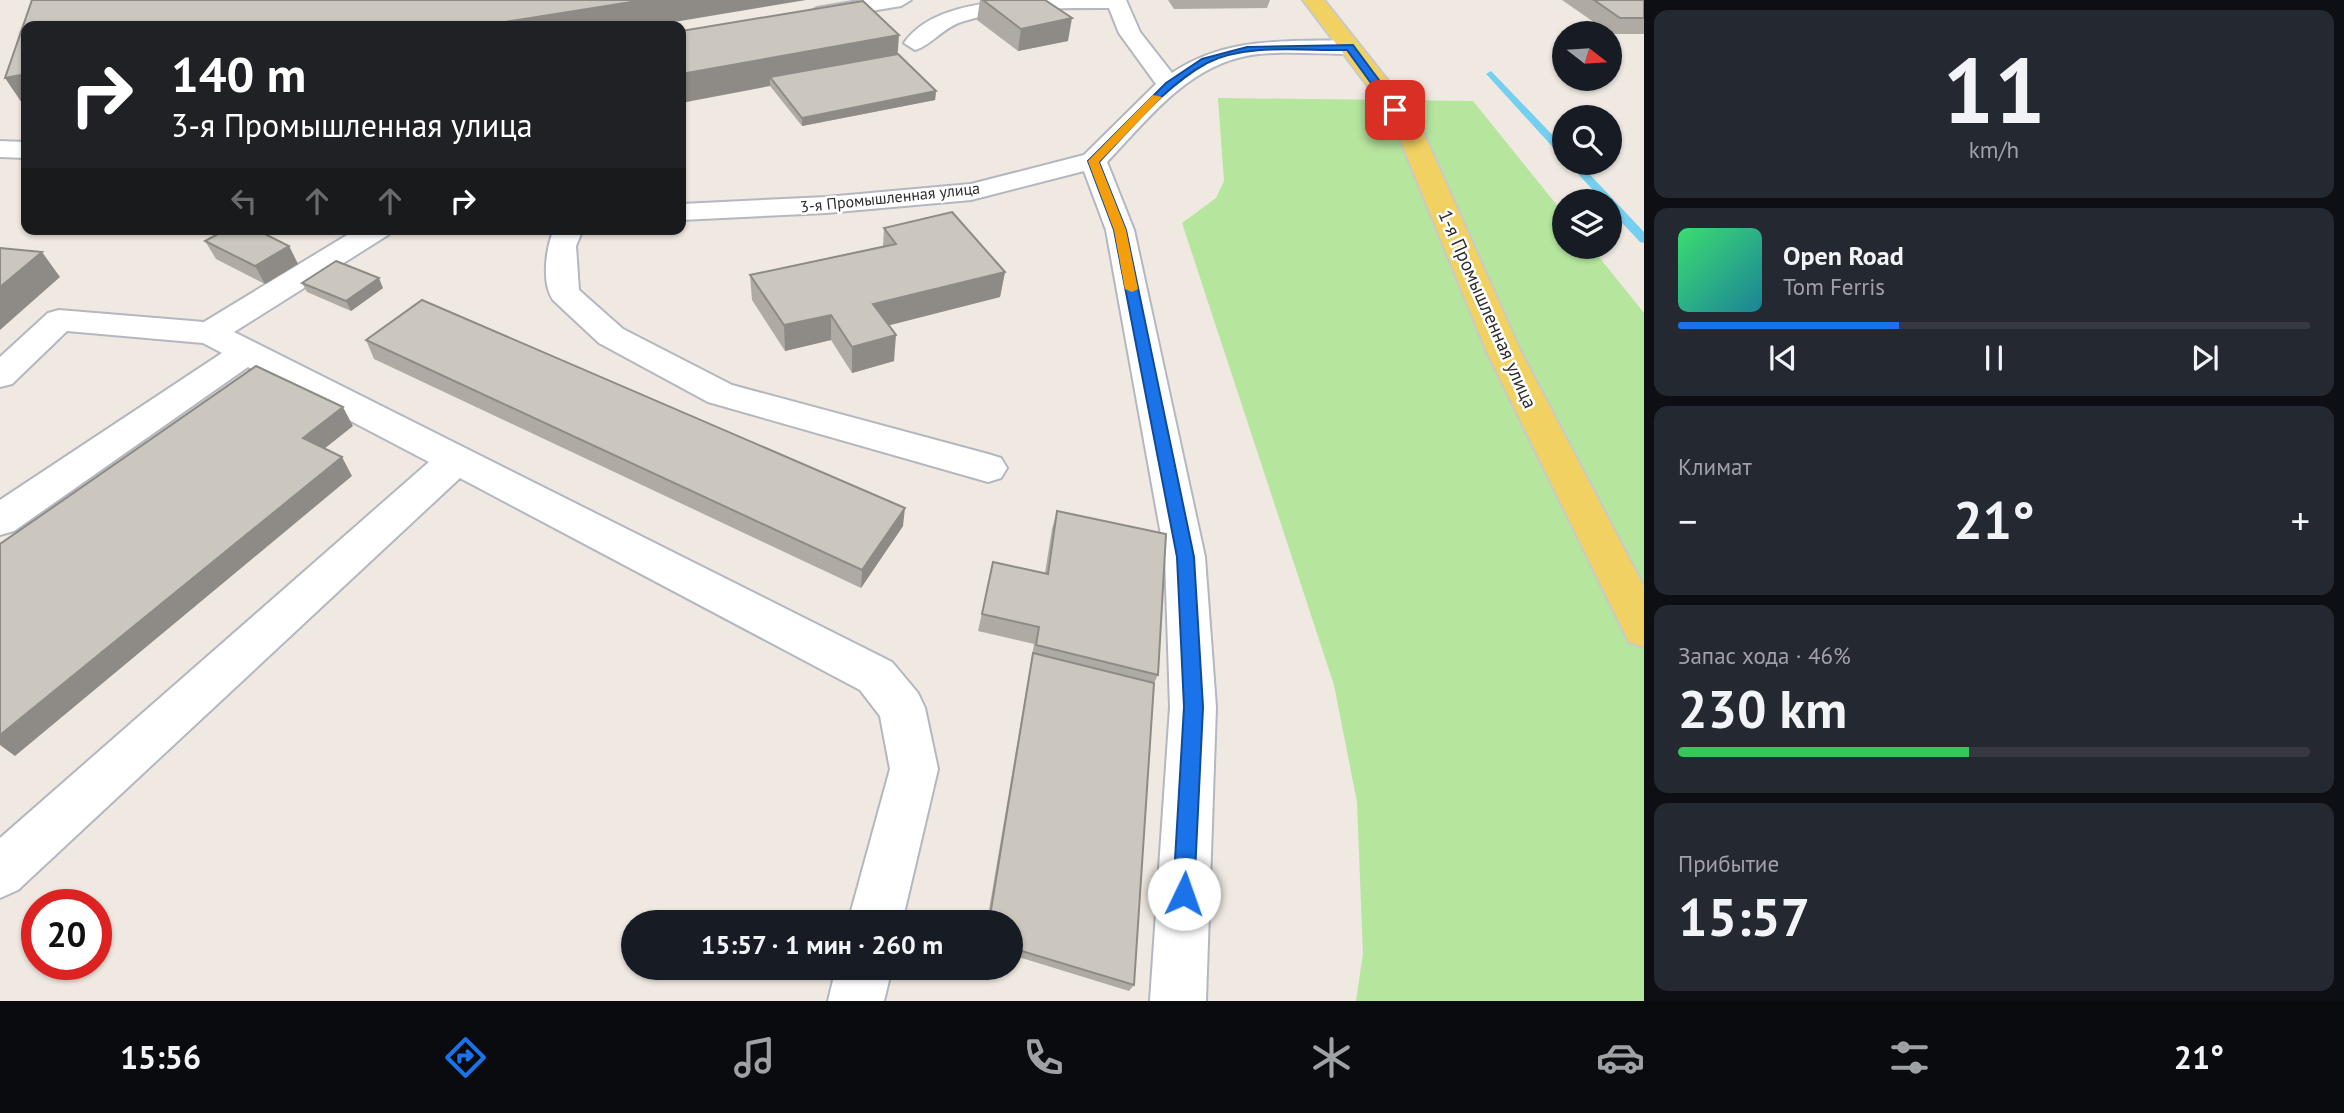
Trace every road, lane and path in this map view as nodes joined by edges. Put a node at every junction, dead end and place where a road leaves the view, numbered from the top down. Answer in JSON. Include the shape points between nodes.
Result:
{"nodes":[{"id":1,"x":901,"y":0,"type":"edge"},
{"id":2,"x":1313,"y":0,"type":"edge"},
{"id":3,"x":1116,"y":1,"type":"edge"},
{"id":4,"x":791,"y":19,"type":"edge"},
{"id":5,"x":915,"y":43,"type":"dead end"},
{"id":6,"x":1349,"y":47,"type":"junction"},
{"id":7,"x":1169,"y":85,"type":"junction"},
{"id":8,"x":0,"y":149,"type":"edge"},
{"id":9,"x":21,"y":150,"type":"edge"},
{"id":10,"x":1093,"y":161,"type":"junction"},
{"id":11,"x":686,"y":212,"type":"edge"},
{"id":12,"x":368,"y":235,"type":"edge"},
{"id":13,"x":566,"y":235,"type":"edge"},
{"id":14,"x":210,"y":333,"type":"junction"},
{"id":15,"x":248,"y":351,"type":"junction"},
{"id":16,"x":0,"y":376,"type":"edge"},
{"id":17,"x":457,"y":459,"type":"junction"},
{"id":18,"x":988,"y":468,"type":"dead end"},
{"id":19,"x":0,"y":520,"type":"edge"},
{"id":20,"x":1644,"y":629,"type":"edge"},
{"id":21,"x":0,"y":872,"type":"edge"},
{"id":22,"x":879,"y":910,"type":"edge"},
{"id":23,"x":861,"y":980,"type":"edge"},
{"id":24,"x":856,"y":1001,"type":"edge"},
{"id":25,"x":1178,"y":1001,"type":"edge"}],
"edges":[{"from":1,"to":4,"type":"lane"},
{"from":2,"to":6,"type":"main road","name":"1-я Промышленная улица"},
{"from":3,"to":5,"type":"lane","via":[[971,11],[941,19],[922,31]]},
{"from":3,"to":7,"type":"lane","via":[[1130,33]]},
{"from":6,"to":7,"type":"lane","via":[[1247,50],[1205,61]]},
{"from":6,"to":20,"type":"main road","name":"1-я Промышленная улица","via":[[1410,132],[1504,352]]},
{"from":7,"to":10,"type":"lane"},
{"from":8,"to":9,"type":"lane"},
{"from":10,"to":11,"type":"lane","name":"3-я Промышленная улица","via":[[971,192]]},
{"from":10,"to":25,"type":"lane","via":[[1120,230],[1185,557],[1194,707]]},
{"from":12,"to":14,"type":"lane"},
{"from":13,"to":18,"type":"lane","via":[[561,246],[564,293],[611,336],[720,394]]},
{"from":14,"to":15,"type":"lane"},
{"from":14,"to":16,"type":"lane","via":[[60,320]]},
{"from":15,"to":17,"type":"lane"},
{"from":15,"to":19,"type":"lane"},
{"from":17,"to":21,"type":"lane"},
{"from":17,"to":22,"type":"lane","via":[[876,676],[902,708],[914,769]]},
{"from":23,"to":24,"type":"lane"}]}
